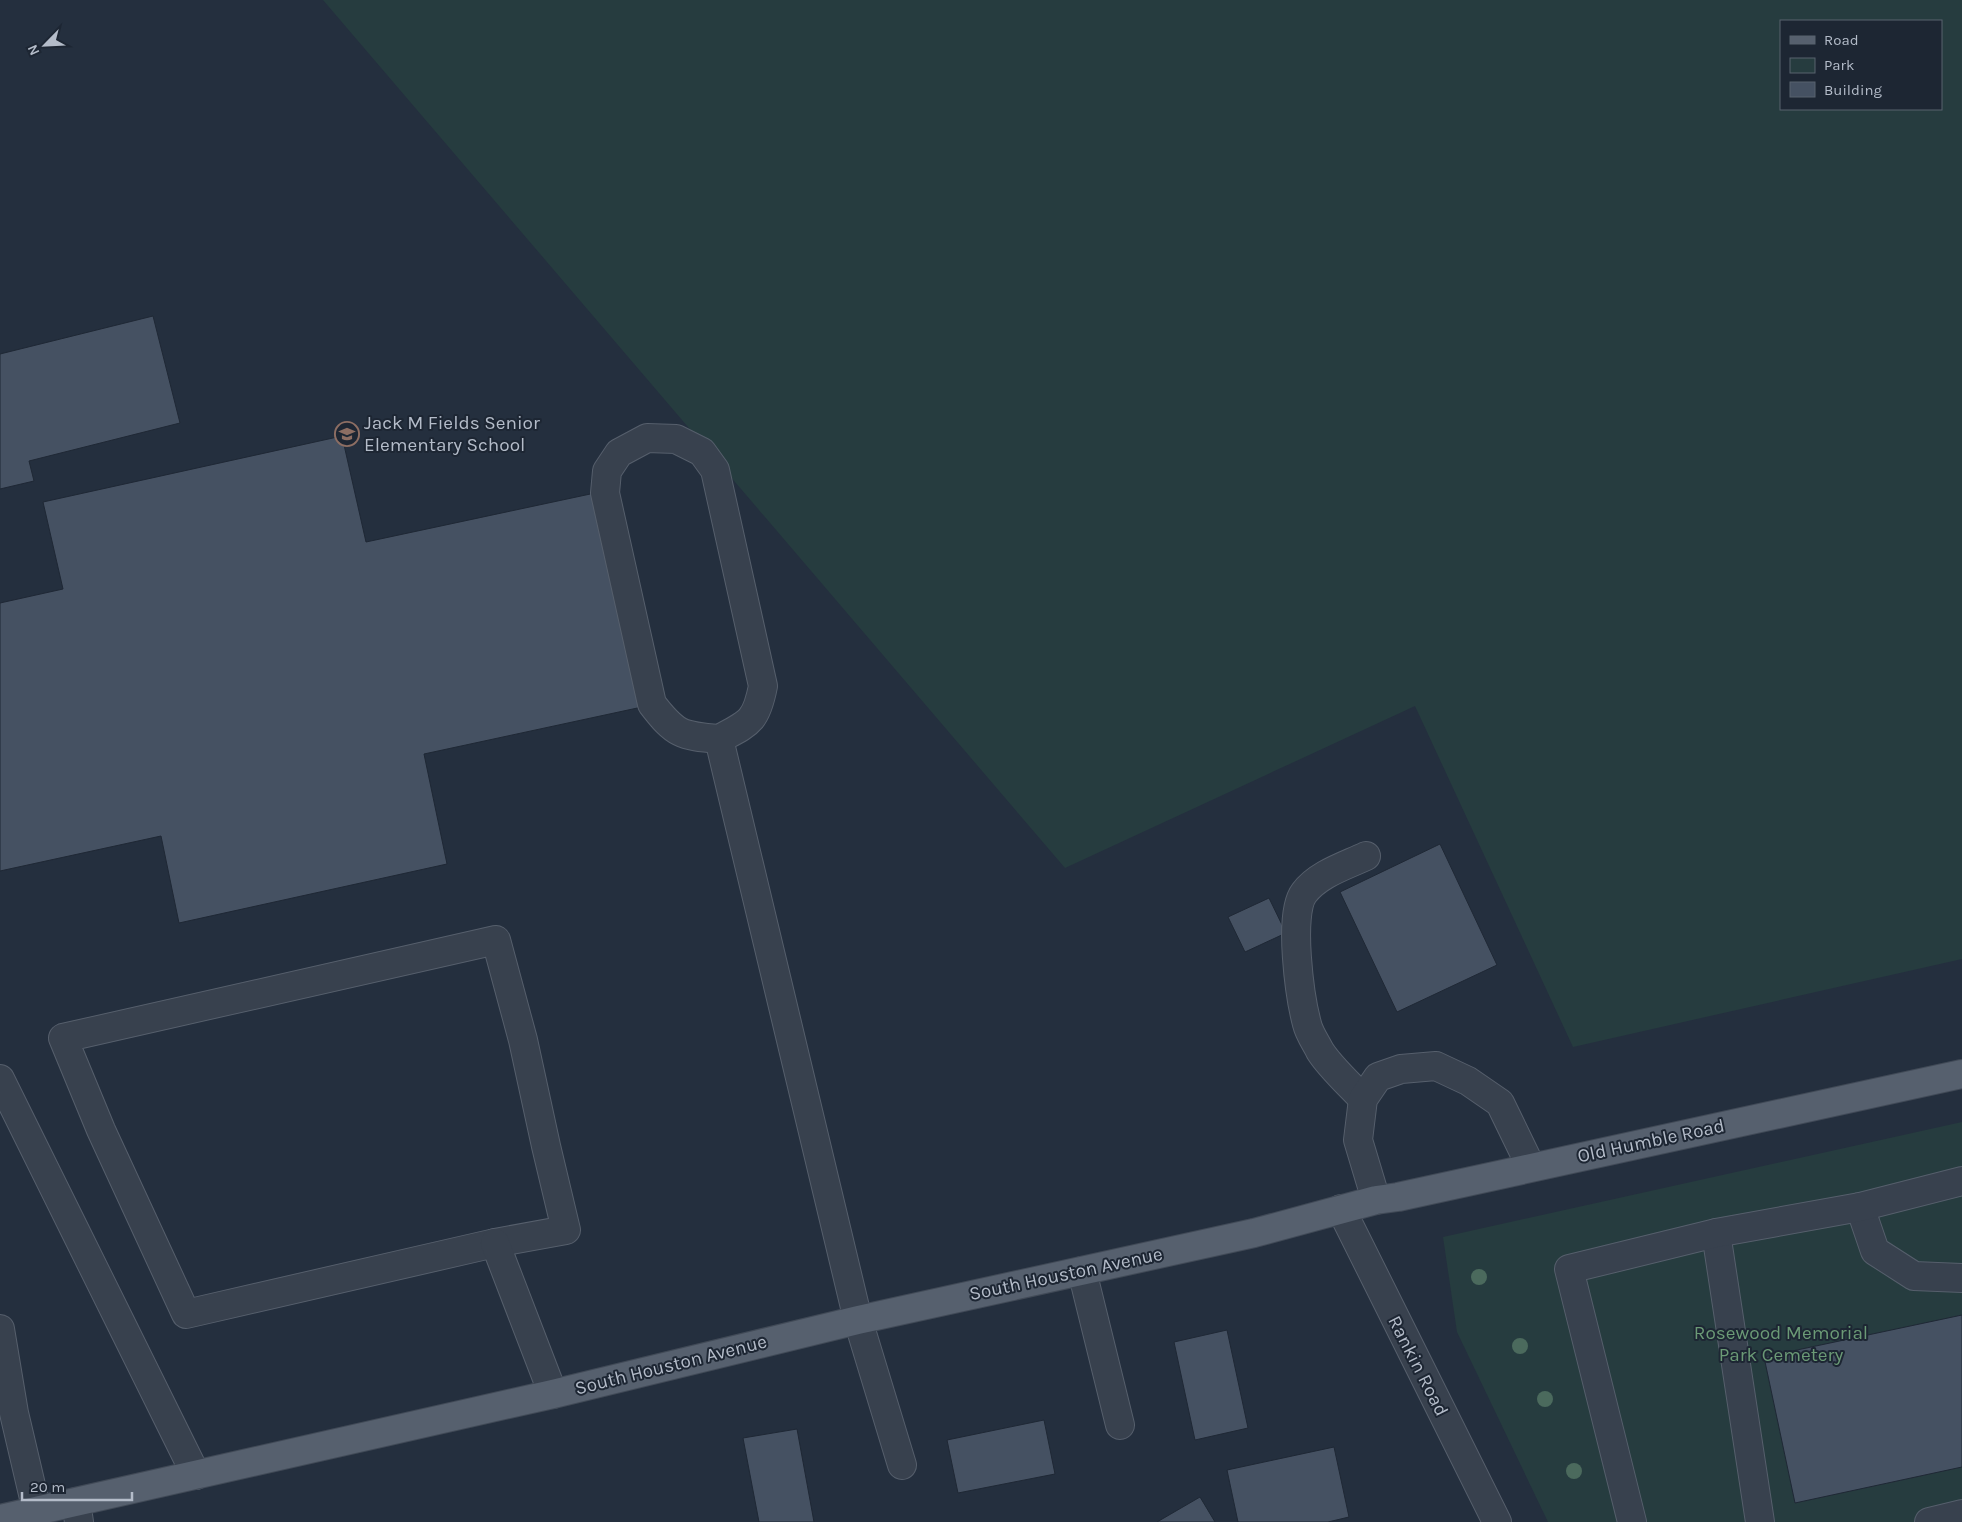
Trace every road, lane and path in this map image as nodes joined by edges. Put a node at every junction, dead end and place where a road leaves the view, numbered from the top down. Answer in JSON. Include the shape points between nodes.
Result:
{"nodes":[{"id":1,"x":719,"y":740,"type":"junction"},
{"id":2,"x":1366,"y":856,"type":"dead end"},
{"id":3,"x":1962,"y":1074,"type":"edge"},
{"id":4,"x":0,"y":1079,"type":"edge"},
{"id":5,"x":1363,"y":1099,"type":"junction"},
{"id":6,"x":1531,"y":1167,"type":"junction"},
{"id":7,"x":1962,"y":1180,"type":"edge"},
{"id":8,"x":1376,"y":1200,"type":"junction"},
{"id":9,"x":1860,"y":1207,"type":"junction"},
{"id":10,"x":1341,"y":1209,"type":"junction"},
{"id":11,"x":1716,"y":1233,"type":"junction"},
{"id":12,"x":495,"y":1244,"type":"junction"},
{"id":13,"x":1082,"y":1271,"type":"junction"},
{"id":14,"x":1962,"y":1278,"type":"edge"},
{"id":15,"x":858,"y":1320,"type":"junction"},
{"id":16,"x":0,"y":1329,"type":"edge"},
{"id":17,"x":553,"y":1394,"type":"junction"},
{"id":18,"x":7,"y":1415,"type":"edge"},
{"id":19,"x":1120,"y":1425,"type":"dead end"},
{"id":20,"x":902,"y":1465,"type":"dead end"},
{"id":21,"x":196,"y":1475,"type":"junction"},
{"id":22,"x":37,"y":1511,"type":"junction"},
{"id":23,"x":77,"y":1512,"type":"edge"},
{"id":24,"x":1962,"y":1514,"type":"edge"},
{"id":25,"x":0,"y":1519,"type":"edge"},
{"id":26,"x":1490,"y":1520,"type":"edge"},
{"id":27,"x":1632,"y":1522,"type":"edge"},
{"id":28,"x":1760,"y":1522,"type":"edge"},
{"id":29,"x":1929,"y":1522,"type":"edge"}],
"edges":[{"from":1,"to":1,"type":"street","via":[[689,736],[668,725],[652,704],[605,493],[607,472],[619,453],[647,438],[676,439],[702,452],[715,470],[763,686],[759,708],[746,725]]},
{"from":1,"to":15,"type":"street"},
{"from":2,"to":5,"type":"street","via":[[1316,881],[1299,901],[1297,918],[1297,967],[1307,1025],[1322,1053]]},
{"from":3,"to":6,"type":"main road","name":"Old Humble Road"},
{"from":4,"to":21,"type":"street"},
{"from":5,"to":6,"type":"street","via":[[1378,1077],[1401,1069],[1436,1066],[1468,1081],[1500,1103]]},
{"from":5,"to":8,"type":"street","via":[[1358,1140]]},
{"from":6,"to":8,"type":"main road","name":"Old Humble Road"},
{"from":7,"to":9,"type":"street"},
{"from":8,"to":10,"type":"main road","name":"Old Humble Road"},
{"from":9,"to":11,"type":"street"},
{"from":9,"to":14,"type":"street","via":[[1875,1252],[1914,1276]]},
{"from":10,"to":13,"type":"main road","name":"South Houston Avenue","via":[[1254,1233]]},
{"from":10,"to":26,"type":"street","name":"Rankin Road"},
{"from":11,"to":27,"type":"street","via":[[1569,1269]]},
{"from":11,"to":28,"type":"street"},
{"from":12,"to":12,"type":"street","via":[[186,1314],[101,1130],[63,1038],[496,940],[523,1040],[566,1230]]},
{"from":12,"to":17,"type":"street"},
{"from":13,"to":15,"type":"main road","name":"South Houston Avenue"},
{"from":13,"to":19,"type":"street"},
{"from":15,"to":17,"type":"main road","name":"South Houston Avenue"},
{"from":15,"to":20,"type":"street"},
{"from":16,"to":18,"type":"street"},
{"from":17,"to":21,"type":"main road","name":"South Houston Avenue"},
{"from":18,"to":22,"type":"street"},
{"from":21,"to":23,"type":"main road","name":"South Houston Avenue"},
{"from":22,"to":23,"type":"main road","name":"South Houston Avenue"},
{"from":22,"to":25,"type":"main road","name":"South Houston Avenue"},
{"from":24,"to":29,"type":"street"}]}
